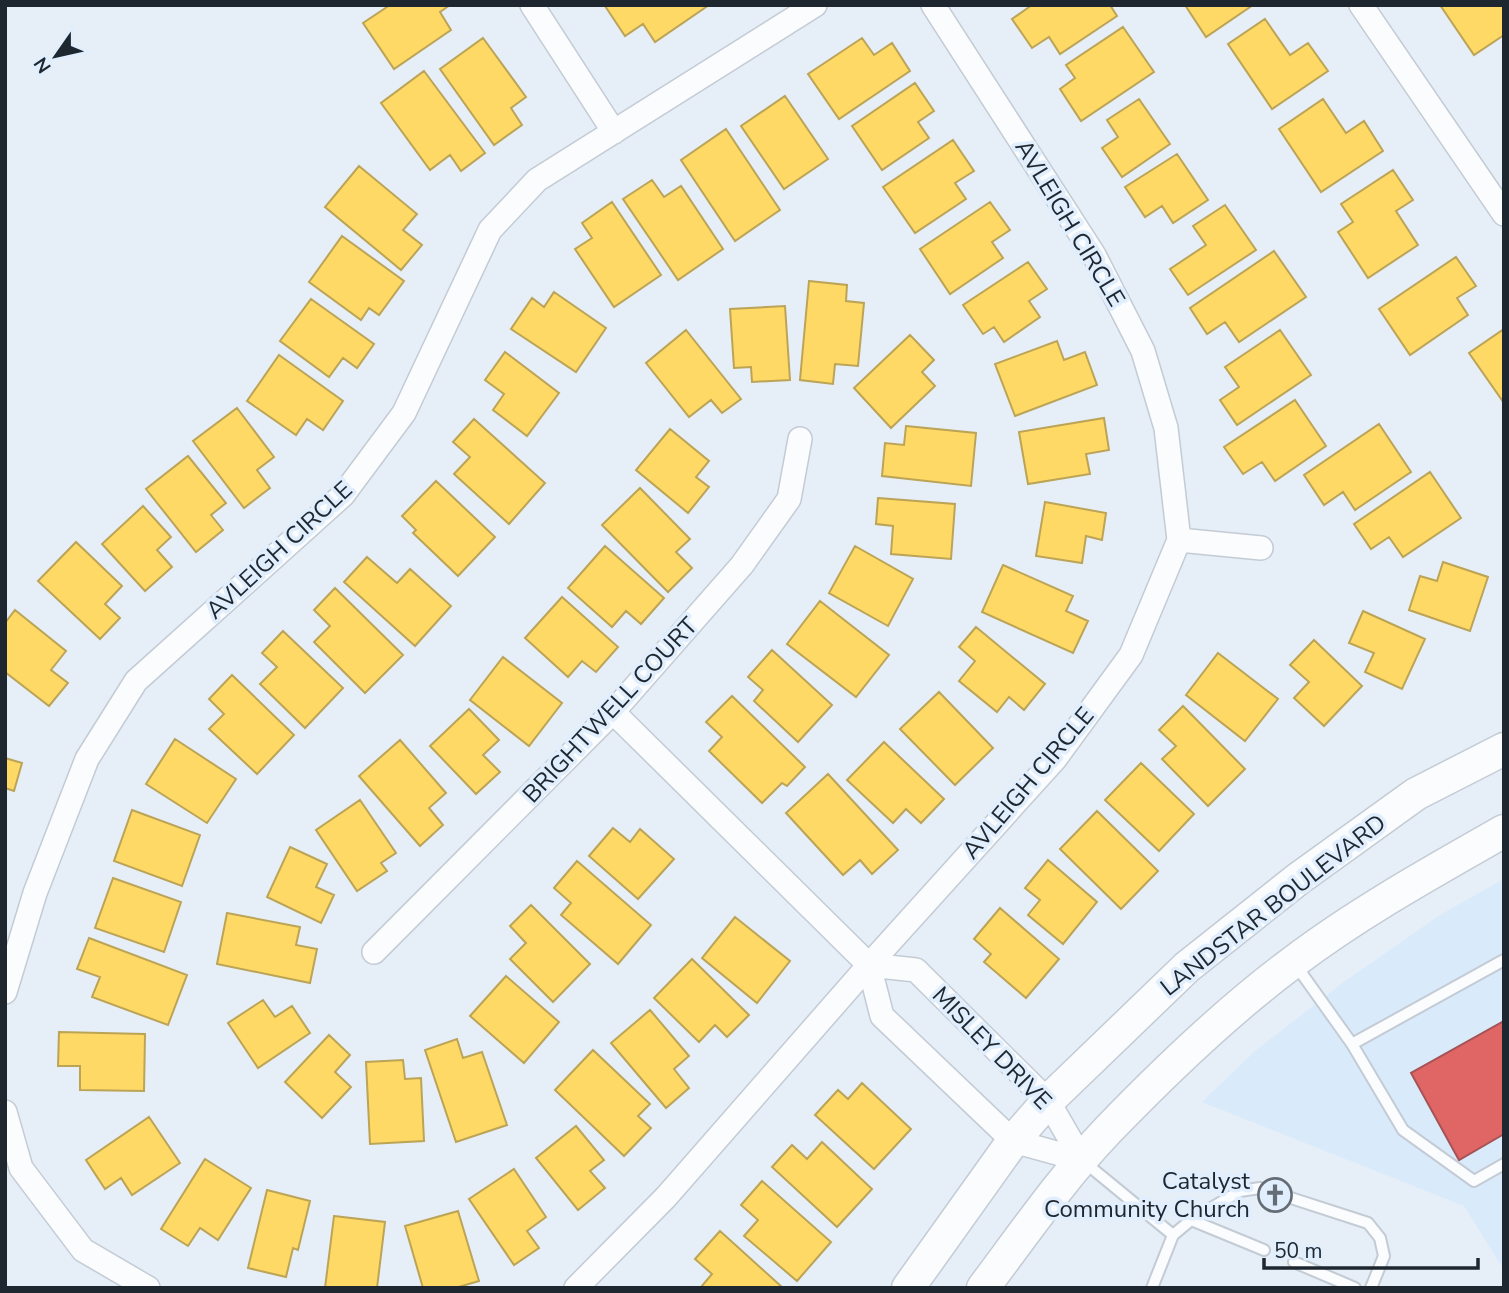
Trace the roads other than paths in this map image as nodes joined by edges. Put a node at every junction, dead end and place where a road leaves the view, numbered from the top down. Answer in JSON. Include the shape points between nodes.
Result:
{"nodes":[{"id":1,"x":531,"y":5,"type":"edge"},
{"id":2,"x":815,"y":5,"type":"edge"},
{"id":3,"x":933,"y":5,"type":"edge"},
{"id":4,"x":1362,"y":5,"type":"edge"},
{"id":5,"x":614,"y":132,"type":"junction"},
{"id":6,"x":1504,"y":214,"type":"edge"},
{"id":7,"x":800,"y":439,"type":"dead end"},
{"id":8,"x":1179,"y":540,"type":"junction"},
{"id":9,"x":1261,"y":548,"type":"dead end"},
{"id":10,"x":613,"y":712,"type":"junction"},
{"id":11,"x":1504,"y":749,"type":"edge"},
{"id":12,"x":1504,"y":831,"type":"edge"},
{"id":13,"x":374,"y":952,"type":"dead end"},
{"id":14,"x":1504,"y":960,"type":"edge"},
{"id":15,"x":1293,"y":962,"type":"junction"},
{"id":16,"x":869,"y":965,"type":"junction"},
{"id":17,"x":5,"y":992,"type":"edge"},
{"id":18,"x":1352,"y":1044,"type":"junction"},
{"id":19,"x":1048,"y":1101,"type":"junction"},
{"id":20,"x":5,"y":1112,"type":"edge"},
{"id":21,"x":1013,"y":1141,"type":"junction"},
{"id":22,"x":1082,"y":1160,"type":"junction"},
{"id":23,"x":1504,"y":1164,"type":"edge"},
{"id":24,"x":13,"y":1171,"type":"edge"},
{"id":25,"x":1191,"y":1220,"type":"junction"},
{"id":26,"x":1173,"y":1235,"type":"junction"},
{"id":27,"x":1264,"y":1250,"type":"dead end"},
{"id":28,"x":1294,"y":1262,"type":"dead end"},
{"id":29,"x":148,"y":1288,"type":"edge"},
{"id":30,"x":576,"y":1288,"type":"edge"},
{"id":31,"x":908,"y":1288,"type":"edge"},
{"id":32,"x":983,"y":1288,"type":"edge"},
{"id":33,"x":1152,"y":1288,"type":"edge"},
{"id":34,"x":1355,"y":1288,"type":"edge"},
{"id":35,"x":1371,"y":1288,"type":"edge"}],
"edges":[{"from":1,"to":5,"type":"street"},
{"from":2,"to":5,"type":"street","name":"AVLEIGH CIRCLE"},
{"from":3,"to":8,"type":"street","name":"AVLEIGH CIRCLE","via":[[1094,255],[1143,351],[1166,428]]},
{"from":4,"to":6,"type":"street"},
{"from":5,"to":17,"type":"street","name":"AVLEIGH CIRCLE","via":[[537,180],[490,230],[404,413],[343,495],[136,681],[87,759],[35,893]]},
{"from":7,"to":10,"type":"street","name":"BRIGHTWELL COURT","via":[[789,499],[742,565]]},
{"from":8,"to":9,"type":"street"},
{"from":8,"to":16,"type":"street","name":"AVLEIGH CIRCLE","via":[[1130,655],[1055,760]]},
{"from":10,"to":13,"type":"street","name":"BRIGHTWELL COURT"},
{"from":10,"to":16,"type":"street"},
{"from":11,"to":19,"type":"main road","name":"LANDSTAR BOULEVARD","via":[[1416,794],[1298,879],[1187,967]]},
{"from":12,"to":15,"type":"main road"},
{"from":14,"to":18,"type":"lane"},
{"from":15,"to":18,"type":"lane"},
{"from":15,"to":22,"type":"main road","via":[[1231,1011]]},
{"from":16,"to":19,"type":"street","name":"MISLEY DRIVE","via":[[916,970]]},
{"from":16,"to":21,"type":"street","name":"MISLEY DRIVE","via":[[882,1016]]},
{"from":16,"to":30,"type":"street","name":"AVLEIGH CIRCLE","via":[[666,1198]]},
{"from":18,"to":23,"type":"lane","via":[[1403,1130],[1474,1181]]},
{"from":19,"to":21,"type":"main road","name":"LANDSTAR BOULEVARD"},
{"from":19,"to":22,"type":"street","name":"MISLEY DRIVE"},
{"from":20,"to":24,"type":"street"},
{"from":21,"to":22,"type":"street","name":"MISLEY DRIVE"},
{"from":21,"to":31,"type":"main road","name":"LANDSTAR BOULEVARD"},
{"from":22,"to":26,"type":"lane"},
{"from":22,"to":32,"type":"main road"},
{"from":24,"to":29,"type":"street","via":[[83,1250]]},
{"from":25,"to":26,"type":"lane"},
{"from":25,"to":27,"type":"lane"},
{"from":25,"to":35,"type":"lane","via":[[1240,1191],[1260,1188],[1368,1223],[1380,1238],[1384,1256]]},
{"from":26,"to":33,"type":"lane"},
{"from":28,"to":34,"type":"lane"}]}
